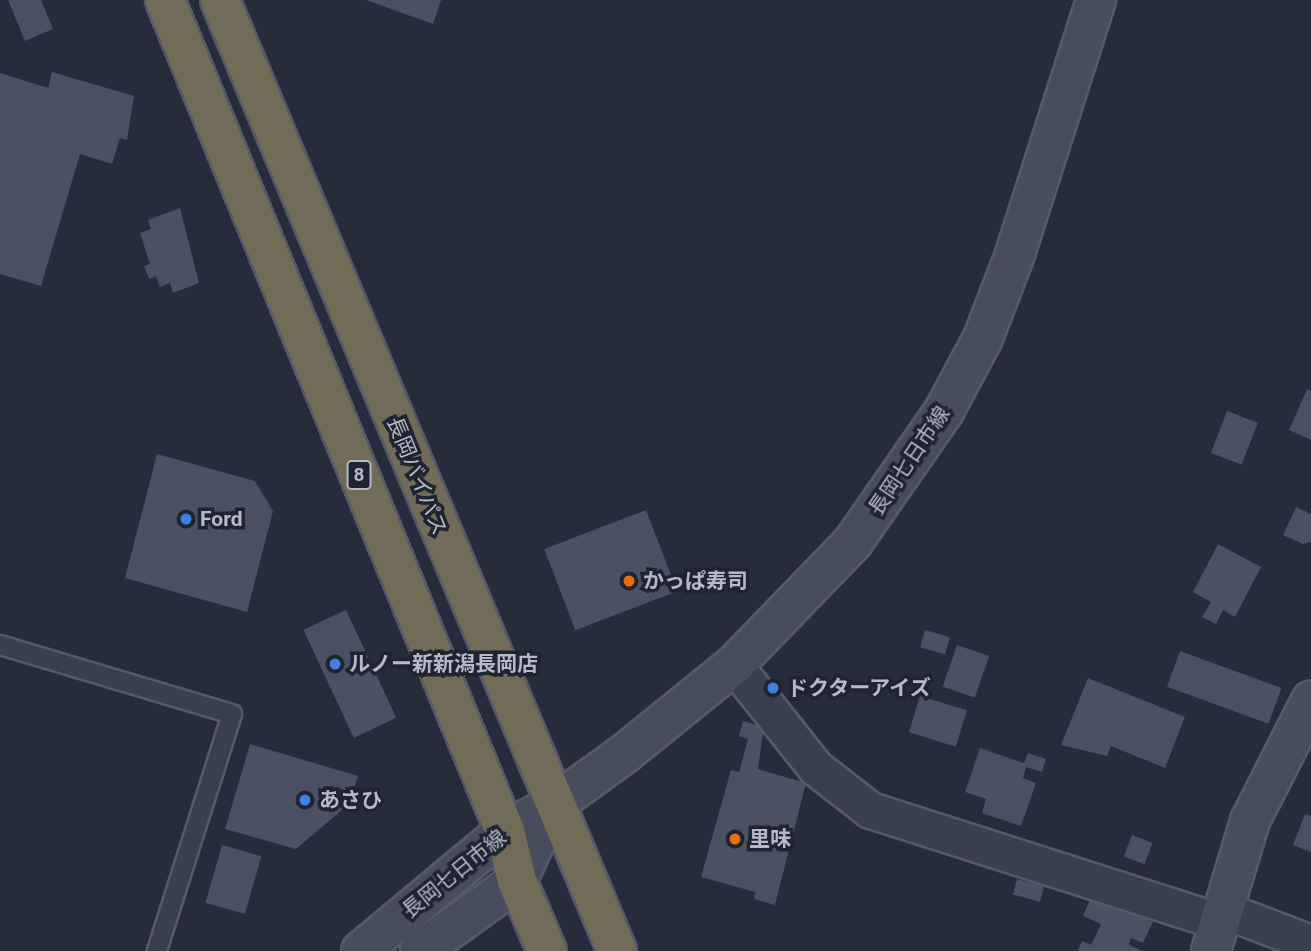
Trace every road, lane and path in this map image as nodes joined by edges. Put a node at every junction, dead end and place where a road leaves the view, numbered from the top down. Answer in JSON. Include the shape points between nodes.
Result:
{"nodes":[{"id":1,"x":165,"y":0,"type":"edge"},
{"id":2,"x":220,"y":0,"type":"edge"},
{"id":3,"x":1096,"y":0,"type":"edge"},
{"id":4,"x":0,"y":645,"type":"edge"},
{"id":5,"x":734,"y":665,"type":"junction"},
{"id":6,"x":1311,"y":701,"type":"edge"},
{"id":7,"x":552,"y":806,"type":"junction"},
{"id":8,"x":505,"y":831,"type":"junction"},
{"id":9,"x":517,"y":881,"type":"junction"},
{"id":10,"x":1218,"y":928,"type":"edge"},
{"id":11,"x":1311,"y":943,"type":"edge"},
{"id":12,"x":157,"y":951,"type":"edge"},
{"id":13,"x":361,"y":951,"type":"edge"},
{"id":14,"x":420,"y":951,"type":"edge"},
{"id":15,"x":547,"y":951,"type":"edge"},
{"id":16,"x":617,"y":951,"type":"edge"}],
"edges":[{"from":1,"to":8,"type":"highway","number":"8"},
{"from":2,"to":7,"type":"highway","name":"長岡バイパス"},
{"from":3,"to":5,"type":"main road","name":"長岡七日市線","via":[[1015,254],[983,338],[944,411],[853,542]]},
{"from":4,"to":12,"type":"lane","via":[[232,713]]},
{"from":5,"to":7,"type":"main road","name":"長岡七日市線"},
{"from":5,"to":10,"type":"street","via":[[784,734],[843,794],[870,810]]},
{"from":6,"to":10,"type":"main road","via":[[1250,821]]},
{"from":7,"to":8,"type":"main road","name":"長岡七日市線"},
{"from":7,"to":9,"type":"main road","name":"長岡七日市線"},
{"from":7,"to":16,"type":"highway","name":"長岡バイパス"},
{"from":8,"to":9,"type":"highway","number":"8"},
{"from":8,"to":13,"type":"main road","name":"長岡七日市線"},
{"from":9,"to":14,"type":"main road","name":"長岡七日市線"},
{"from":9,"to":15,"type":"highway","number":"8"},
{"from":10,"to":11,"type":"street"}]}
